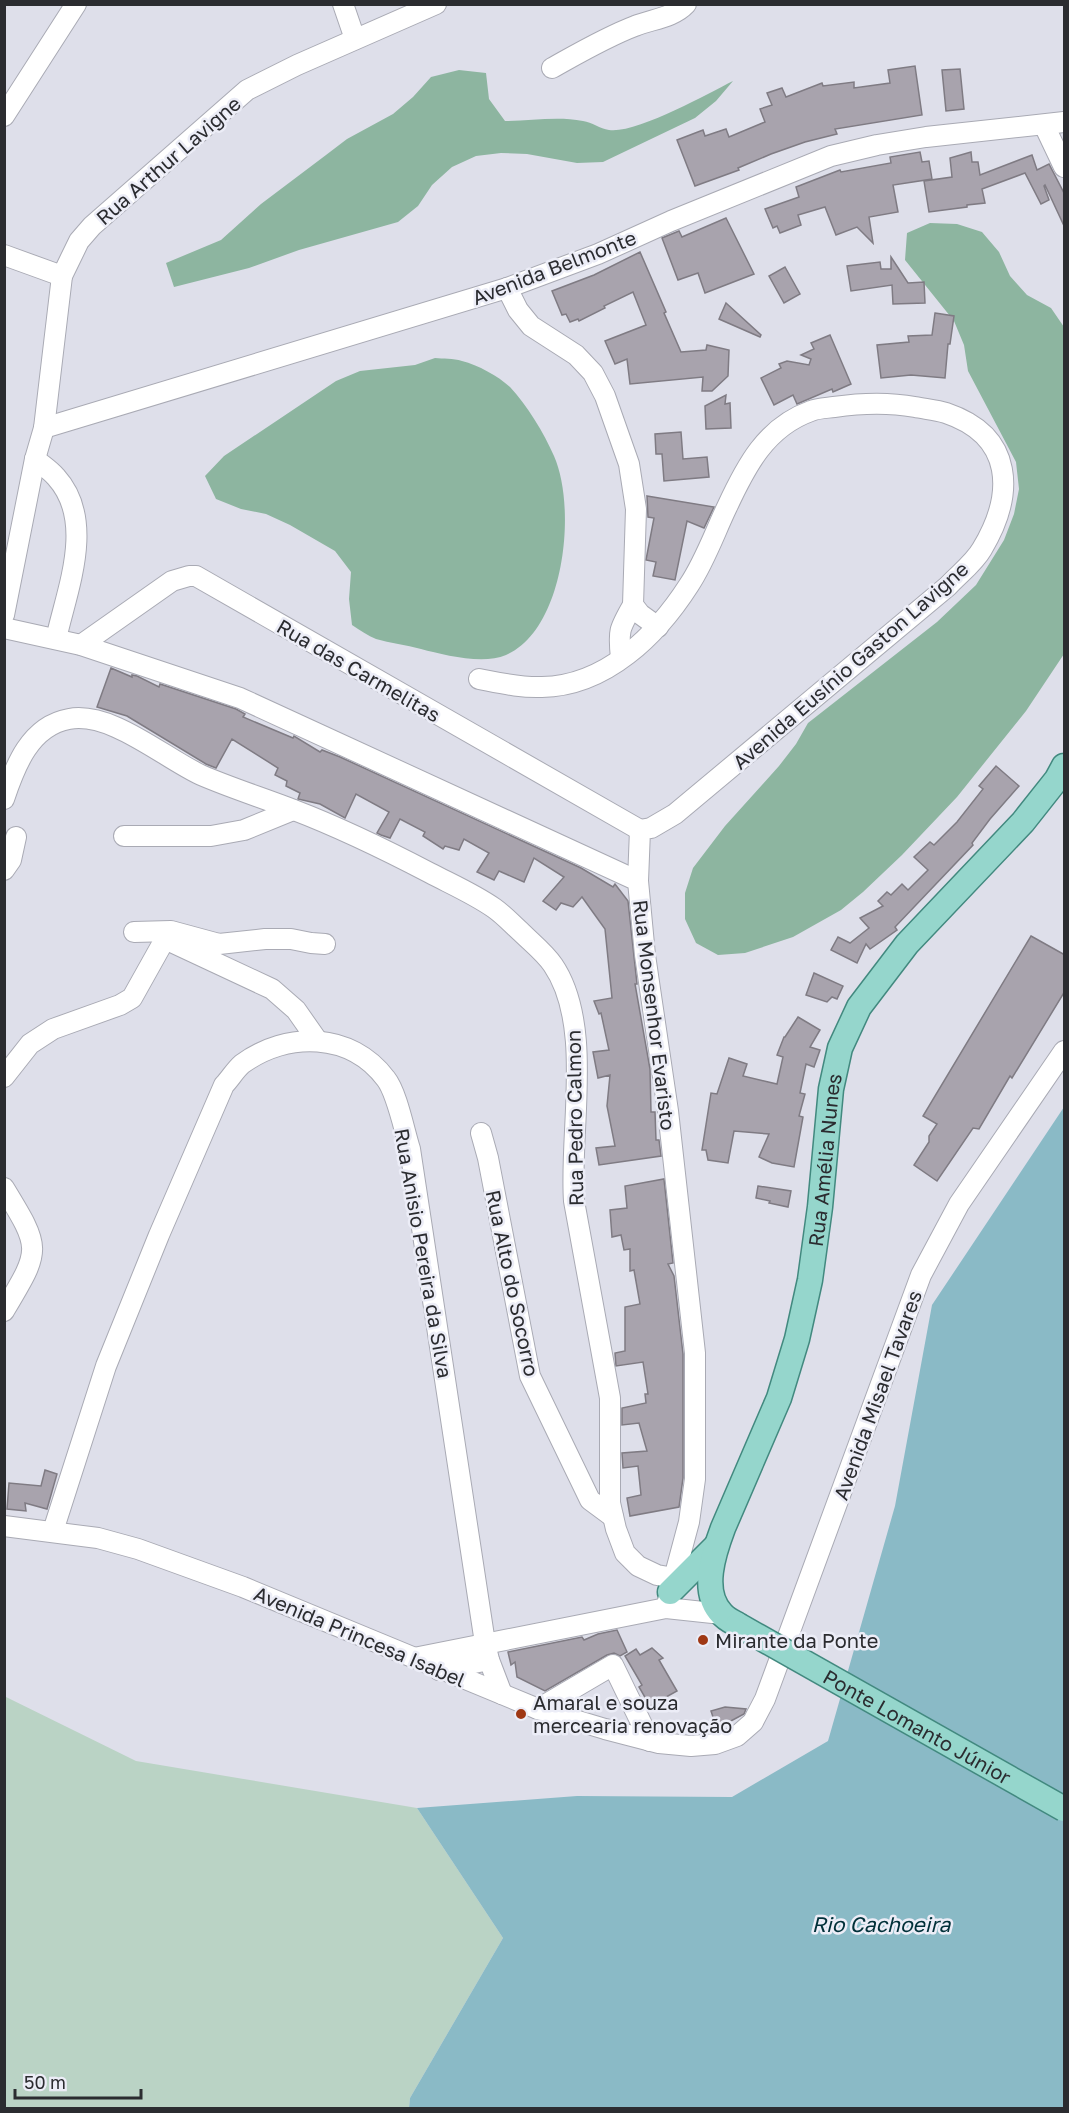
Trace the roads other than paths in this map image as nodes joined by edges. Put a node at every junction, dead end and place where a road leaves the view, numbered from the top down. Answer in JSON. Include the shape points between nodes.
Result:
{"nodes":[{"id":1,"x":76,"y":4,"type":"edge"},
{"id":2,"x":343,"y":4,"type":"edge"},
{"id":3,"x":436,"y":4,"type":"edge"},
{"id":4,"x":686,"y":4,"type":"edge"},
{"id":5,"x":355,"y":39,"type":"junction"},
{"id":6,"x":552,"y":68,"type":"dead end"},
{"id":7,"x":4,"y":116,"type":"edge"},
{"id":8,"x":1065,"y":122,"type":"edge"},
{"id":9,"x":1044,"y":125,"type":"junction"},
{"id":10,"x":1065,"y":167,"type":"edge"},
{"id":11,"x":4,"y":255,"type":"edge"},
{"id":12,"x":62,"y":276,"type":"junction"},
{"id":13,"x":507,"y":288,"type":"junction"},
{"id":14,"x":44,"y":428,"type":"junction"},
{"id":15,"x":35,"y":459,"type":"junction"},
{"id":16,"x":633,"y":605,"type":"junction"},
{"id":17,"x":4,"y":615,"type":"edge"},
{"id":18,"x":658,"y":627,"type":"junction"},
{"id":19,"x":4,"y":628,"type":"edge"},
{"id":20,"x":56,"y":639,"type":"junction"},
{"id":21,"x":81,"y":645,"type":"junction"},
{"id":22,"x":621,"y":658,"type":"junction"},
{"id":23,"x":479,"y":679,"type":"dead end"},
{"id":24,"x":1065,"y":766,"type":"edge"},
{"id":25,"x":4,"y":799,"type":"edge"},
{"id":26,"x":293,"y":810,"type":"junction"},
{"id":27,"x":640,"y":830,"type":"junction"},
{"id":28,"x":124,"y":836,"type":"dead end"},
{"id":29,"x":16,"y":837,"type":"dead end"},
{"id":30,"x":4,"y":870,"type":"edge"},
{"id":31,"x":638,"y":881,"type":"junction"},
{"id":32,"x":135,"y":932,"type":"dead end"},
{"id":33,"x":325,"y":944,"type":"dead end"},
{"id":34,"x":317,"y":1040,"type":"junction"},
{"id":35,"x":1065,"y":1051,"type":"edge"},
{"id":36,"x":4,"y":1077,"type":"edge"},
{"id":37,"x":481,"y":1133,"type":"dead end"},
{"id":38,"x":4,"y":1188,"type":"edge"},
{"id":39,"x":4,"y":1311,"type":"edge"},
{"id":40,"x":613,"y":1517,"type":"junction"},
{"id":41,"x":4,"y":1526,"type":"edge"},
{"id":42,"x":54,"y":1531,"type":"junction"},
{"id":43,"x":716,"y":1546,"type":"junction"},
{"id":44,"x":670,"y":1592,"type":"junction"},
{"id":45,"x":730,"y":1620,"type":"junction"},
{"id":46,"x":487,"y":1652,"type":"junction"},
{"id":47,"x":414,"y":1658,"type":"junction"},
{"id":48,"x":439,"y":1670,"type":"junction"},
{"id":49,"x":502,"y":1694,"type":"junction"},
{"id":50,"x":538,"y":1709,"type":"junction"},
{"id":51,"x":650,"y":1741,"type":"junction"},
{"id":52,"x":715,"y":1744,"type":"joint"},
{"id":53,"x":1065,"y":1809,"type":"edge"}],
"edges":[{"from":1,"to":7,"type":"street"},
{"from":2,"to":5,"type":"street"},
{"from":3,"to":5,"type":"street","name":"Rua Arthur Lavigne"},
{"from":4,"to":6,"type":"street","via":[[679,12],[604,40]]},
{"from":5,"to":12,"type":"street","name":"Rua Arthur Lavigne","via":[[247,90],[92,226],[79,241]]},
{"from":8,"to":9,"type":"street","name":"Avenida Belmonte"},
{"from":9,"to":10,"type":"street"},
{"from":9,"to":13,"type":"street","name":"Avenida Belmonte","via":[[926,137],[831,156]]},
{"from":11,"to":12,"type":"street"},
{"from":12,"to":14,"type":"street","name":"Rua Arthur Lavigne"},
{"from":13,"to":14,"type":"street","name":"Avenida Belmonte"},
{"from":13,"to":16,"type":"street","via":[[531,326],[576,356],[593,373],[609,407],[629,464],[636,509]]},
{"from":14,"to":15,"type":"street","name":"Rua Arthur Lavigne"},
{"from":15,"to":17,"type":"street","name":"Rua Arthur Lavigne"},
{"from":15,"to":20,"type":"street","via":[[56,477],[76,516],[77,547]]},
{"from":16,"to":18,"type":"street"},
{"from":16,"to":22,"type":"street","via":[[620,626]]},
{"from":18,"to":22,"type":"street","name":"Avenida Eusínio Gaston Lavigne"},
{"from":18,"to":27,"type":"street","name":"Avenida Eusínio Gaston Lavigne","via":[[690,583],[757,450],[786,424],[812,410],[861,403],[900,404],[946,413],[979,430],[994,445],[1004,491],[997,521],[981,551],[948,586],[684,807],[667,820]]},
{"from":19,"to":20,"type":"street","name":"Rua Monsenhor Evaristo"},
{"from":20,"to":21,"type":"street","name":"Rua Monsenhor Evaristo"},
{"from":21,"to":27,"type":"street","name":"Rua das Carmelitas","via":[[172,581],[196,576]]},
{"from":21,"to":31,"type":"street","name":"Rua Monsenhor Evaristo","via":[[240,698]]},
{"from":22,"to":23,"type":"street","name":"Avenida Eusínio Gaston Lavigne","via":[[603,672],[577,682],[544,687]]},
{"from":24,"to":43,"type":"main road","name":"Rua Amélia Nunes","via":[[1023,822],[907,944],[859,1007],[840,1048],[831,1089],[810,1280],[797,1339],[779,1398]]},
{"from":25,"to":26,"type":"street","name":"Rua Pedro Calmon","via":[[19,760],[47,728],[69,719],[99,720],[201,775]]},
{"from":26,"to":28,"type":"street","via":[[244,830],[211,836]]},
{"from":26,"to":40,"type":"street","name":"Rua Pedro Calmon","via":[[399,856],[495,908],[552,963],[562,981],[570,1006],[577,1080],[574,1201],[610,1398]]},
{"from":27,"to":31,"type":"street"},
{"from":29,"to":30,"type":"street","via":[[11,860]]},
{"from":31,"to":44,"type":"street","name":"Rua Monsenhor Evaristo","via":[[696,1353],[695,1479],[689,1522]]},
{"from":32,"to":33,"type":"street","via":[[171,931],[219,944],[265,939]]},
{"from":34,"to":36,"type":"street","via":[[296,1010],[272,989],[165,939],[132,998],[53,1029],[30,1044]]},
{"from":34,"to":42,"type":"street","name":"Rua Anisio Pereira da Silva","via":[[287,1043],[262,1052],[240,1066],[224,1085],[106,1366]]},
{"from":34,"to":46,"type":"street","name":"Rua Anisio Pereira da Silva","via":[[344,1046],[366,1058],[388,1081],[410,1149]]},
{"from":35,"to":52,"type":"street","name":"Avenida Misael Tavares","via":[[959,1204],[921,1275],[765,1699],[753,1722],[737,1736]]},
{"from":37,"to":40,"type":"street","name":"Rua Alto do Socorro","via":[[530,1376],[590,1500]]},
{"from":38,"to":39,"type":"street","via":[[24,1220],[34,1249],[27,1273]]},
{"from":40,"to":44,"type":"street","name":"Rua Pedro Calmon","via":[[625,1553],[638,1566],[657,1575]]},
{"from":41,"to":42,"type":"street","name":"Avenida Princesa Isabel"},
{"from":42,"to":47,"type":"street","name":"Avenida Princesa Isabel","via":[[138,1549],[243,1587]]},
{"from":43,"to":44,"type":"main road"},
{"from":43,"to":45,"type":"main road","name":"Rua Amélia Nunes","via":[[710,1576],[712,1593]]},
{"from":44,"to":45,"type":"street"},
{"from":44,"to":46,"type":"street"},
{"from":45,"to":53,"type":"main road","name":"Ponte Lomanto Júnior","bridge":true},
{"from":46,"to":47,"type":"street"},
{"from":46,"to":48,"type":"street"},
{"from":46,"to":49,"type":"street","name":"Rua Anisio Pereira da Silva"},
{"from":47,"to":48,"type":"street","name":"Avenida Princesa Isabel"},
{"from":48,"to":49,"type":"street","name":"Avenida Princesa Isabel"},
{"from":49,"to":50,"type":"street","name":"Avenida Princesa Isabel"},
{"from":50,"to":51,"type":"street","name":"Avenida Princesa Isabel"},
{"from":50,"to":51,"type":"street","via":[[613,1665]]},
{"from":51,"to":52,"type":"street","name":"Avenida Princesa Isabel","via":[[691,1746]]}]}
